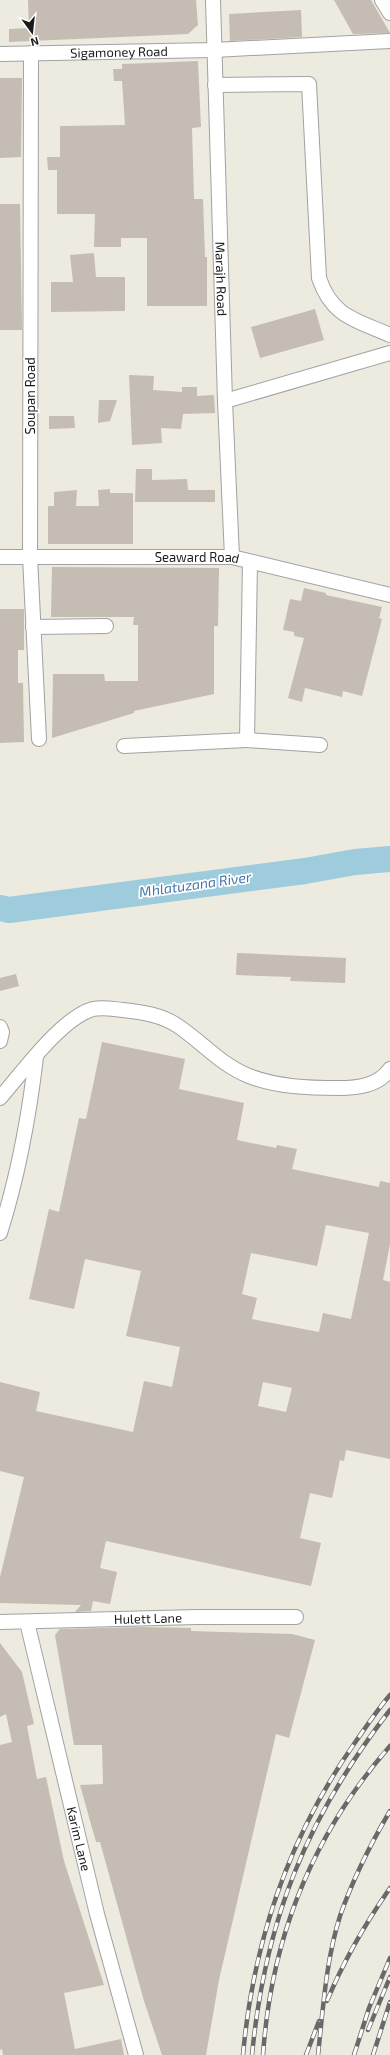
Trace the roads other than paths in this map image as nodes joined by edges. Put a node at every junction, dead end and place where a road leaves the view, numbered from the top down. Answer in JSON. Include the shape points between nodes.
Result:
{"nodes":[{"id":1,"x":213,"y":0,"type":"edge"},
{"id":2,"x":382,"y":0,"type":"edge"},
{"id":3,"x":390,"y":13,"type":"edge"},
{"id":4,"x":390,"y":41,"type":"edge"},
{"id":5,"x":214,"y":50,"type":"junction"},
{"id":6,"x":30,"y":52,"type":"junction"},
{"id":7,"x":0,"y":54,"type":"edge"},
{"id":8,"x":215,"y":85,"type":"junction"},
{"id":9,"x":390,"y":335,"type":"edge"},
{"id":10,"x":390,"y":353,"type":"edge"},
{"id":11,"x":225,"y":401,"type":"junction"},
{"id":12,"x":0,"y":557,"type":"edge"},
{"id":13,"x":30,"y":557,"type":"junction"},
{"id":14,"x":232,"y":557,"type":"junction"},
{"id":15,"x":250,"y":562,"type":"junction"},
{"id":16,"x":390,"y":595,"type":"edge"},
{"id":17,"x":106,"y":626,"type":"dead end"},
{"id":18,"x":33,"y":627,"type":"junction"},
{"id":19,"x":39,"y":740,"type":"dead end"},
{"id":20,"x":247,"y":740,"type":"junction"},
{"id":21,"x":320,"y":745,"type":"dead end"},
{"id":22,"x":124,"y":746,"type":"dead end"},
{"id":23,"x":0,"y":1027,"type":"edge"},
{"id":24,"x":0,"y":1041,"type":"edge"},
{"id":25,"x":36,"y":1057,"type":"junction"},
{"id":26,"x":390,"y":1069,"type":"edge"},
{"id":27,"x":0,"y":1098,"type":"edge"},
{"id":28,"x":0,"y":1234,"type":"edge"},
{"id":29,"x":296,"y":1617,"type":"dead end"},
{"id":30,"x":0,"y":1622,"type":"edge"},
{"id":31,"x":27,"y":1622,"type":"junction"},
{"id":32,"x":136,"y":2055,"type":"edge"}],
"edges":[{"from":1,"to":5,"type":"street","name":"Marajh Road"},
{"from":2,"to":3,"type":"street"},
{"from":4,"to":5,"type":"street","name":"Sigamoney Road"},
{"from":5,"to":6,"type":"street","name":"Sigamoney Road"},
{"from":5,"to":8,"type":"street","name":"Marajh Road"},
{"from":6,"to":7,"type":"street","name":"Sigamoney Road"},
{"from":6,"to":13,"type":"street","name":"Soupan Road"},
{"from":8,"to":9,"type":"street","via":[[309,84],[319,278],[328,298],[342,314]]},
{"from":8,"to":11,"type":"street","name":"Marajh Road"},
{"from":10,"to":11,"type":"street"},
{"from":11,"to":14,"type":"street","name":"Marajh Road"},
{"from":12,"to":13,"type":"street","name":"Seaward Road"},
{"from":13,"to":14,"type":"street","name":"Seaward Road"},
{"from":13,"to":18,"type":"street","name":"Soupan Road"},
{"from":14,"to":15,"type":"street","name":"Seaward Road"},
{"from":15,"to":16,"type":"street","name":"Seaward Road"},
{"from":15,"to":20,"type":"street"},
{"from":17,"to":18,"type":"street"},
{"from":18,"to":19,"type":"street","name":"Soupan Road"},
{"from":20,"to":21,"type":"street"},
{"from":20,"to":22,"type":"street"},
{"from":23,"to":24,"type":"street"},
{"from":25,"to":26,"type":"street","via":[[72,1020],[94,1009],[105,1008],[141,1012],[178,1026],[228,1065],[249,1076],[273,1083],[360,1088],[373,1083]]},
{"from":25,"to":27,"type":"street"},
{"from":25,"to":28,"type":"street","via":[[22,1151]]},
{"from":29,"to":31,"type":"street","name":"Hulett Lane"},
{"from":30,"to":31,"type":"street","name":"Hulett Lane"},
{"from":31,"to":32,"type":"street","name":"Karim Lane","via":[[97,1914]]}]}
